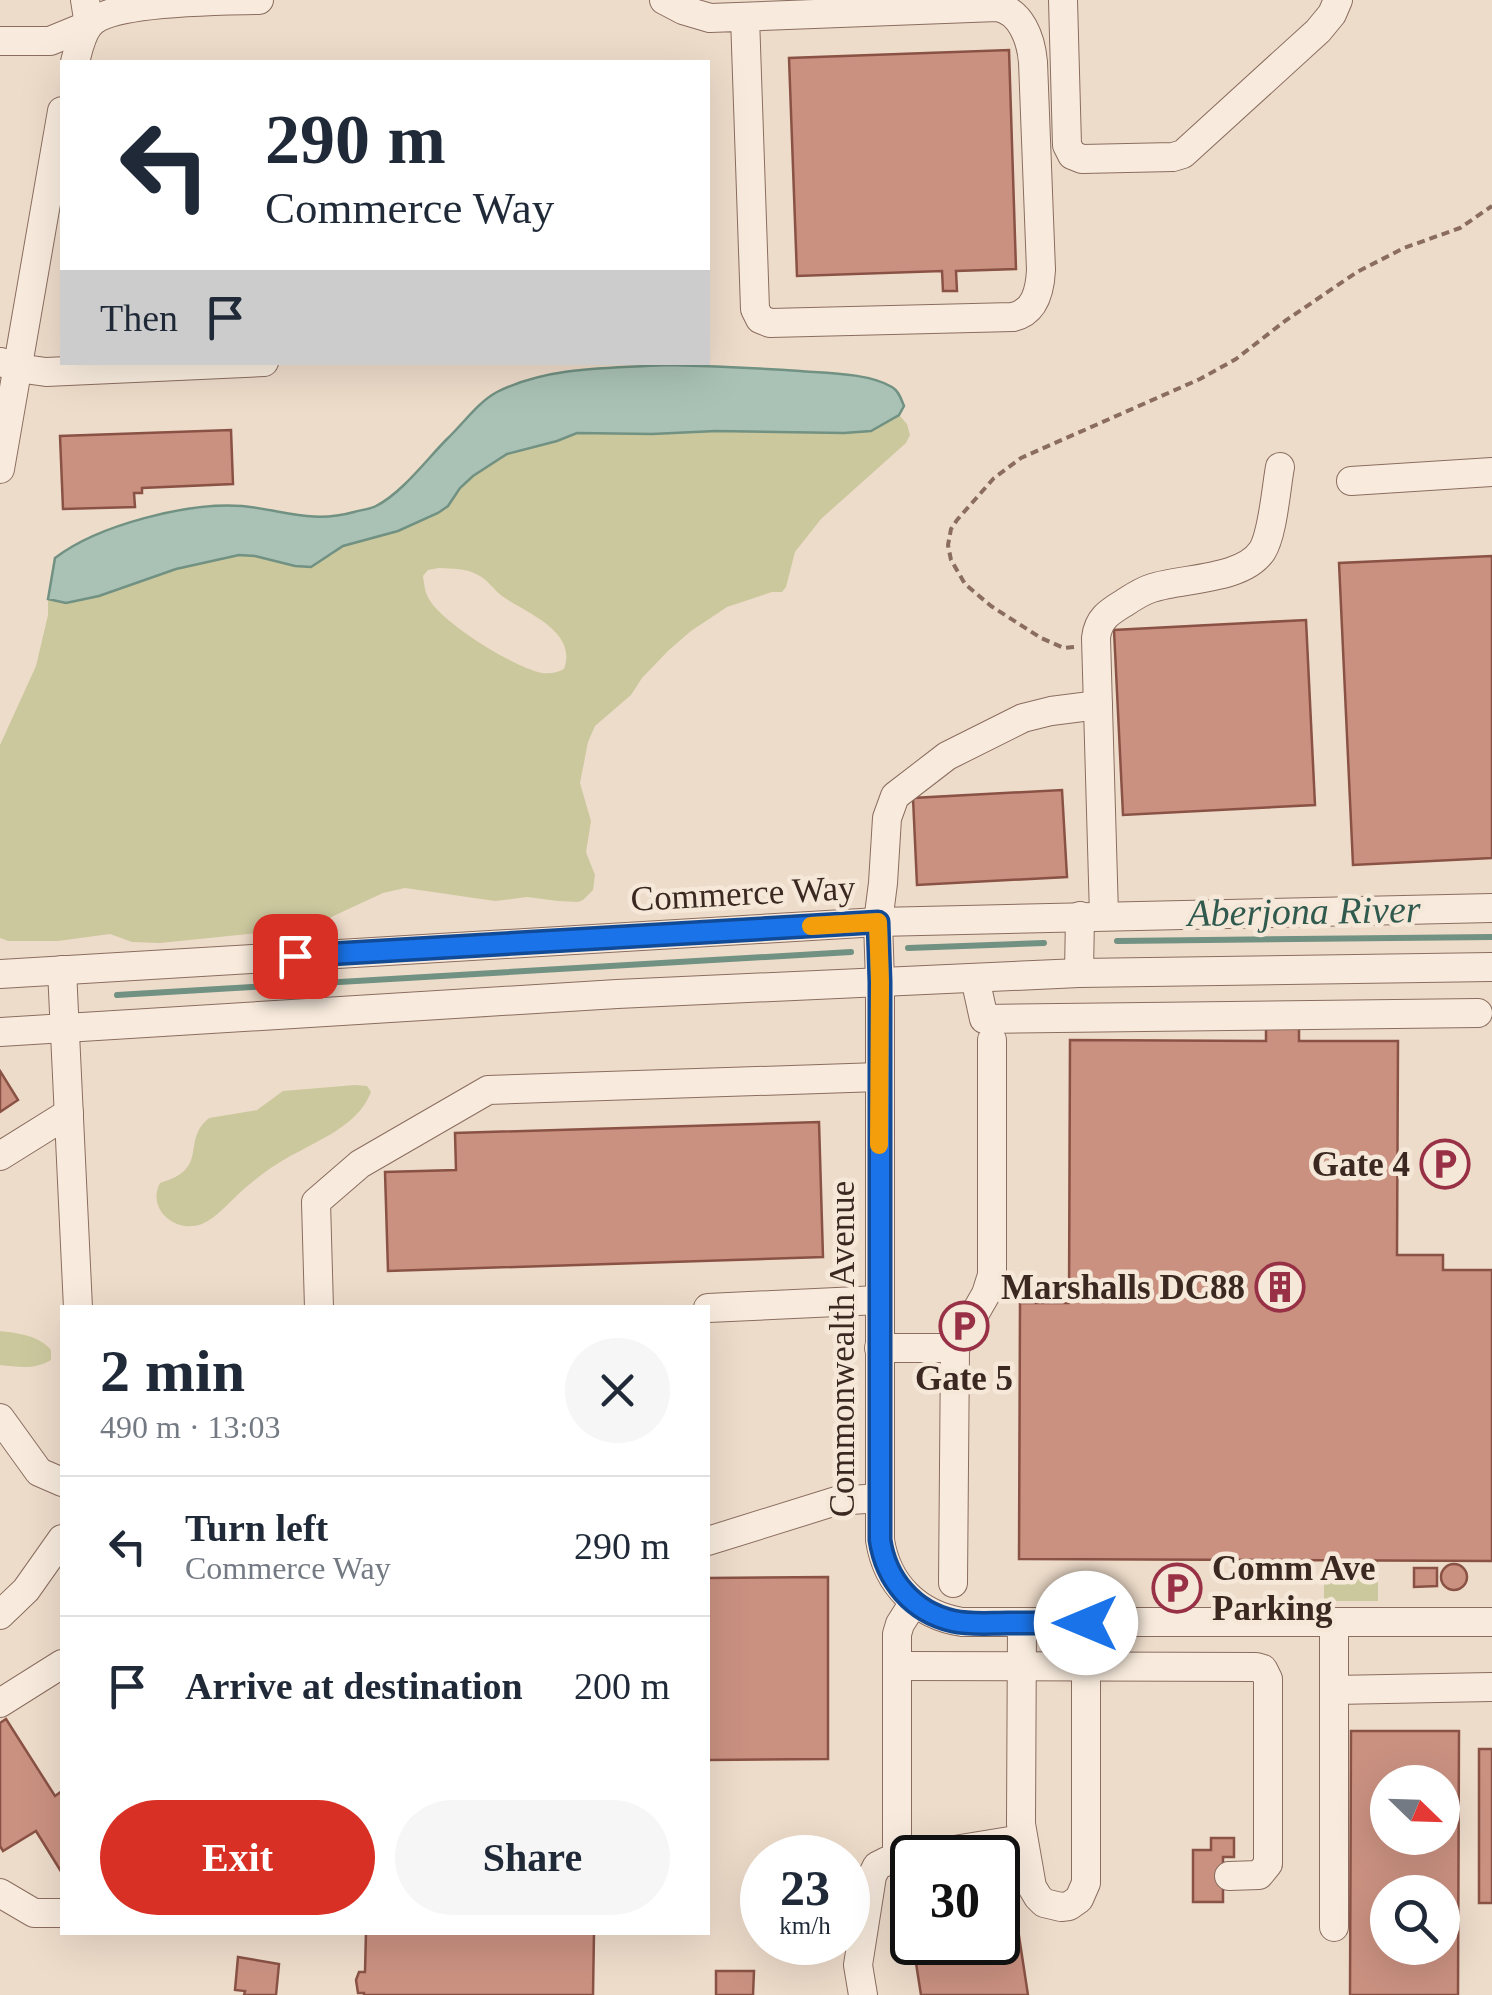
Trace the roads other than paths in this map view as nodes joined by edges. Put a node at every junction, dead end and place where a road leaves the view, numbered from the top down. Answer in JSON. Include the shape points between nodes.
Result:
{"nodes":[{"id":1,"x":259,"y":0,"type":"edge"},
{"id":2,"x":664,"y":0,"type":"edge"},
{"id":3,"x":1062,"y":0,"type":"edge"},
{"id":4,"x":1338,"y":0,"type":"edge"},
{"id":5,"x":87,"y":13,"type":"edge"},
{"id":6,"x":745,"y":17,"type":"junction"},
{"id":7,"x":0,"y":41,"type":"edge"},
{"id":8,"x":76,"y":60,"type":"edge"},
{"id":9,"x":60,"y":119,"type":"edge"},
{"id":10,"x":13,"y":310,"type":"edge"},
{"id":11,"x":9,"y":365,"type":"edge"},
{"id":12,"x":199,"y":365,"type":"edge"},
{"id":13,"x":1280,"y":467,"type":"dead end"},
{"id":14,"x":0,"y":469,"type":"edge"},
{"id":15,"x":1492,"y":472,"type":"edge"},
{"id":16,"x":1350,"y":481,"type":"dead end"},
{"id":17,"x":1098,"y":706,"type":"junction"},
{"id":18,"x":1492,"y":908,"type":"edge"},
{"id":19,"x":1092,"y":916,"type":"junction"},
{"id":20,"x":878,"y":922,"type":"junction"},
{"id":21,"x":1492,"y":967,"type":"edge"},
{"id":22,"x":62,"y":970,"type":"junction"},
{"id":23,"x":1079,"y":972,"type":"junction"},
{"id":24,"x":0,"y":974,"type":"edge"},
{"id":25,"x":1044,"y":974,"type":"junction"},
{"id":26,"x":975,"y":978,"type":"junction"},
{"id":27,"x":880,"y":982,"type":"junction"},
{"id":28,"x":1478,"y":1013,"type":"dead end"},
{"id":29,"x":1048,"y":1018,"type":"junction"},
{"id":30,"x":65,"y":1028,"type":"junction"},
{"id":31,"x":0,"y":1032,"type":"edge"},
{"id":32,"x":992,"y":1040,"type":"dead end"},
{"id":33,"x":880,"y":1077,"type":"junction"},
{"id":34,"x":69,"y":1113,"type":"junction"},
{"id":35,"x":0,"y":1156,"type":"edge"},
{"id":36,"x":879,"y":1300,"type":"junction"},
{"id":37,"x":78,"y":1305,"type":"edge"},
{"id":38,"x":319,"y":1305,"type":"edge"},
{"id":39,"x":710,"y":1308,"type":"edge"},
{"id":40,"x":879,"y":1348,"type":"junction"},
{"id":41,"x":956,"y":1348,"type":"junction"},
{"id":42,"x":0,"y":1418,"type":"edge"},
{"id":43,"x":60,"y":1481,"type":"edge"},
{"id":44,"x":880,"y":1498,"type":"junction"},
{"id":45,"x":710,"y":1540,"type":"edge"},
{"id":46,"x":60,"y":1542,"type":"edge"},
{"id":47,"x":953,"y":1583,"type":"dead end"},
{"id":48,"x":914,"y":1602,"type":"junction"},
{"id":49,"x":0,"y":1615,"type":"edge"},
{"id":50,"x":1492,"y":1622,"type":"edge"},
{"id":51,"x":1022,"y":1623,"type":"junction"},
{"id":52,"x":1086,"y":1623,"type":"junction"},
{"id":53,"x":1334,"y":1623,"type":"junction"},
{"id":54,"x":60,"y":1665,"type":"edge"},
{"id":55,"x":897,"y":1666,"type":"junction"},
{"id":56,"x":1022,"y":1666,"type":"junction"},
{"id":57,"x":1086,"y":1666,"type":"junction"},
{"id":58,"x":1492,"y":1687,"type":"edge"},
{"id":59,"x":1334,"y":1690,"type":"junction"},
{"id":60,"x":0,"y":1703,"type":"edge"},
{"id":61,"x":896,"y":1835,"type":"edge"},
{"id":62,"x":1022,"y":1839,"type":"joint"},
{"id":63,"x":890,"y":1862,"type":"edge"},
{"id":64,"x":1229,"y":1876,"type":"dead end"},
{"id":65,"x":0,"y":1893,"type":"edge"},
{"id":66,"x":60,"y":1913,"type":"edge"},
{"id":67,"x":1334,"y":1927,"type":"dead end"},
{"id":68,"x":863,"y":1995,"type":"edge"}],
"edges":[{"from":1,"to":5,"type":"street"},
{"from":2,"to":6,"type":"street","via":[[706,17]]},
{"from":3,"to":4,"type":"street","via":[[1067,145],[1082,159],[1184,154],[1318,31]]},
{"from":5,"to":7,"type":"street","via":[[50,41]]},
{"from":5,"to":8,"type":"street"},
{"from":6,"to":6,"type":"street","via":[[760,319],[1027,312],[1040,282],[1040,232],[1033,54],[1017,17],[997,7]]},
{"from":9,"to":10,"type":"street"},
{"from":10,"to":11,"type":"street"},
{"from":11,"to":12,"type":"street","via":[[48,372]]},
{"from":11,"to":14,"type":"street"},
{"from":13,"to":17,"type":"street","via":[[1268,536],[1253,562],[1158,586],[1103,617],[1097,629]]},
{"from":15,"to":16,"type":"street"},
{"from":17,"to":19,"type":"street"},
{"from":17,"to":20,"type":"street","name":"Commonwealth Avenue","via":[[1024,718],[947,756],[895,796],[886,818]]},
{"from":18,"to":19,"type":"street","name":"Commerce Way"},
{"from":19,"to":20,"type":"street","name":"Commerce Way"},
{"from":19,"to":23,"type":"street"},
{"from":20,"to":22,"type":"street","name":"Commerce Way"},
{"from":20,"to":27,"type":"street","name":"Commonwealth Avenue"},
{"from":21,"to":23,"type":"street"},
{"from":22,"to":24,"type":"street","name":"Commerce Way"},
{"from":22,"to":30,"type":"street"},
{"from":23,"to":25,"type":"street"},
{"from":25,"to":26,"type":"street"},
{"from":25,"to":29,"type":"street"},
{"from":26,"to":27,"type":"street"},
{"from":26,"to":29,"type":"street","via":[[984,1019]]},
{"from":27,"to":30,"type":"street"},
{"from":27,"to":33,"type":"street","name":"Commonwealth Avenue"},
{"from":28,"to":29,"type":"street"},
{"from":30,"to":31,"type":"street"},
{"from":30,"to":34,"type":"street"},
{"from":32,"to":41,"type":"street","via":[[992,1275]]},
{"from":33,"to":36,"type":"street","name":"Commonwealth Avenue"},
{"from":33,"to":38,"type":"street","via":[[488,1090],[360,1164],[316,1202]]},
{"from":34,"to":35,"type":"street"},
{"from":34,"to":37,"type":"street"},
{"from":36,"to":39,"type":"street"},
{"from":36,"to":40,"type":"street","name":"Commonwealth Avenue"},
{"from":40,"to":41,"type":"street"},
{"from":40,"to":44,"type":"street","name":"Commonwealth Avenue"},
{"from":41,"to":47,"type":"street"},
{"from":42,"to":43,"type":"street","via":[[39,1472]]},
{"from":44,"to":45,"type":"street","via":[[836,1501]]},
{"from":44,"to":48,"type":"street","name":"Commonwealth Avenue","via":[[884,1559]]},
{"from":46,"to":49,"type":"street"},
{"from":48,"to":51,"type":"street","via":[[952,1621]]},
{"from":48,"to":55,"type":"street","via":[[898,1626]]},
{"from":50,"to":53,"type":"street"},
{"from":51,"to":52,"type":"street"},
{"from":51,"to":56,"type":"street"},
{"from":52,"to":53,"type":"street"},
{"from":52,"to":57,"type":"street"},
{"from":53,"to":59,"type":"street"},
{"from":54,"to":60,"type":"street"},
{"from":55,"to":56,"type":"street"},
{"from":55,"to":61,"type":"street"},
{"from":56,"to":57,"type":"street"},
{"from":56,"to":62,"type":"street"},
{"from":57,"to":62,"type":"street","via":[[1086,1883],[1074,1903],[1055,1907],[1038,1897]]},
{"from":57,"to":64,"type":"street","via":[[1266,1672],[1268,1864],[1259,1875]]},
{"from":58,"to":59,"type":"street"},
{"from":59,"to":67,"type":"street"},
{"from":63,"to":68,"type":"street","via":[[872,1876],[858,1965]]},
{"from":65,"to":66,"type":"street","via":[[34,1913]]}]}
